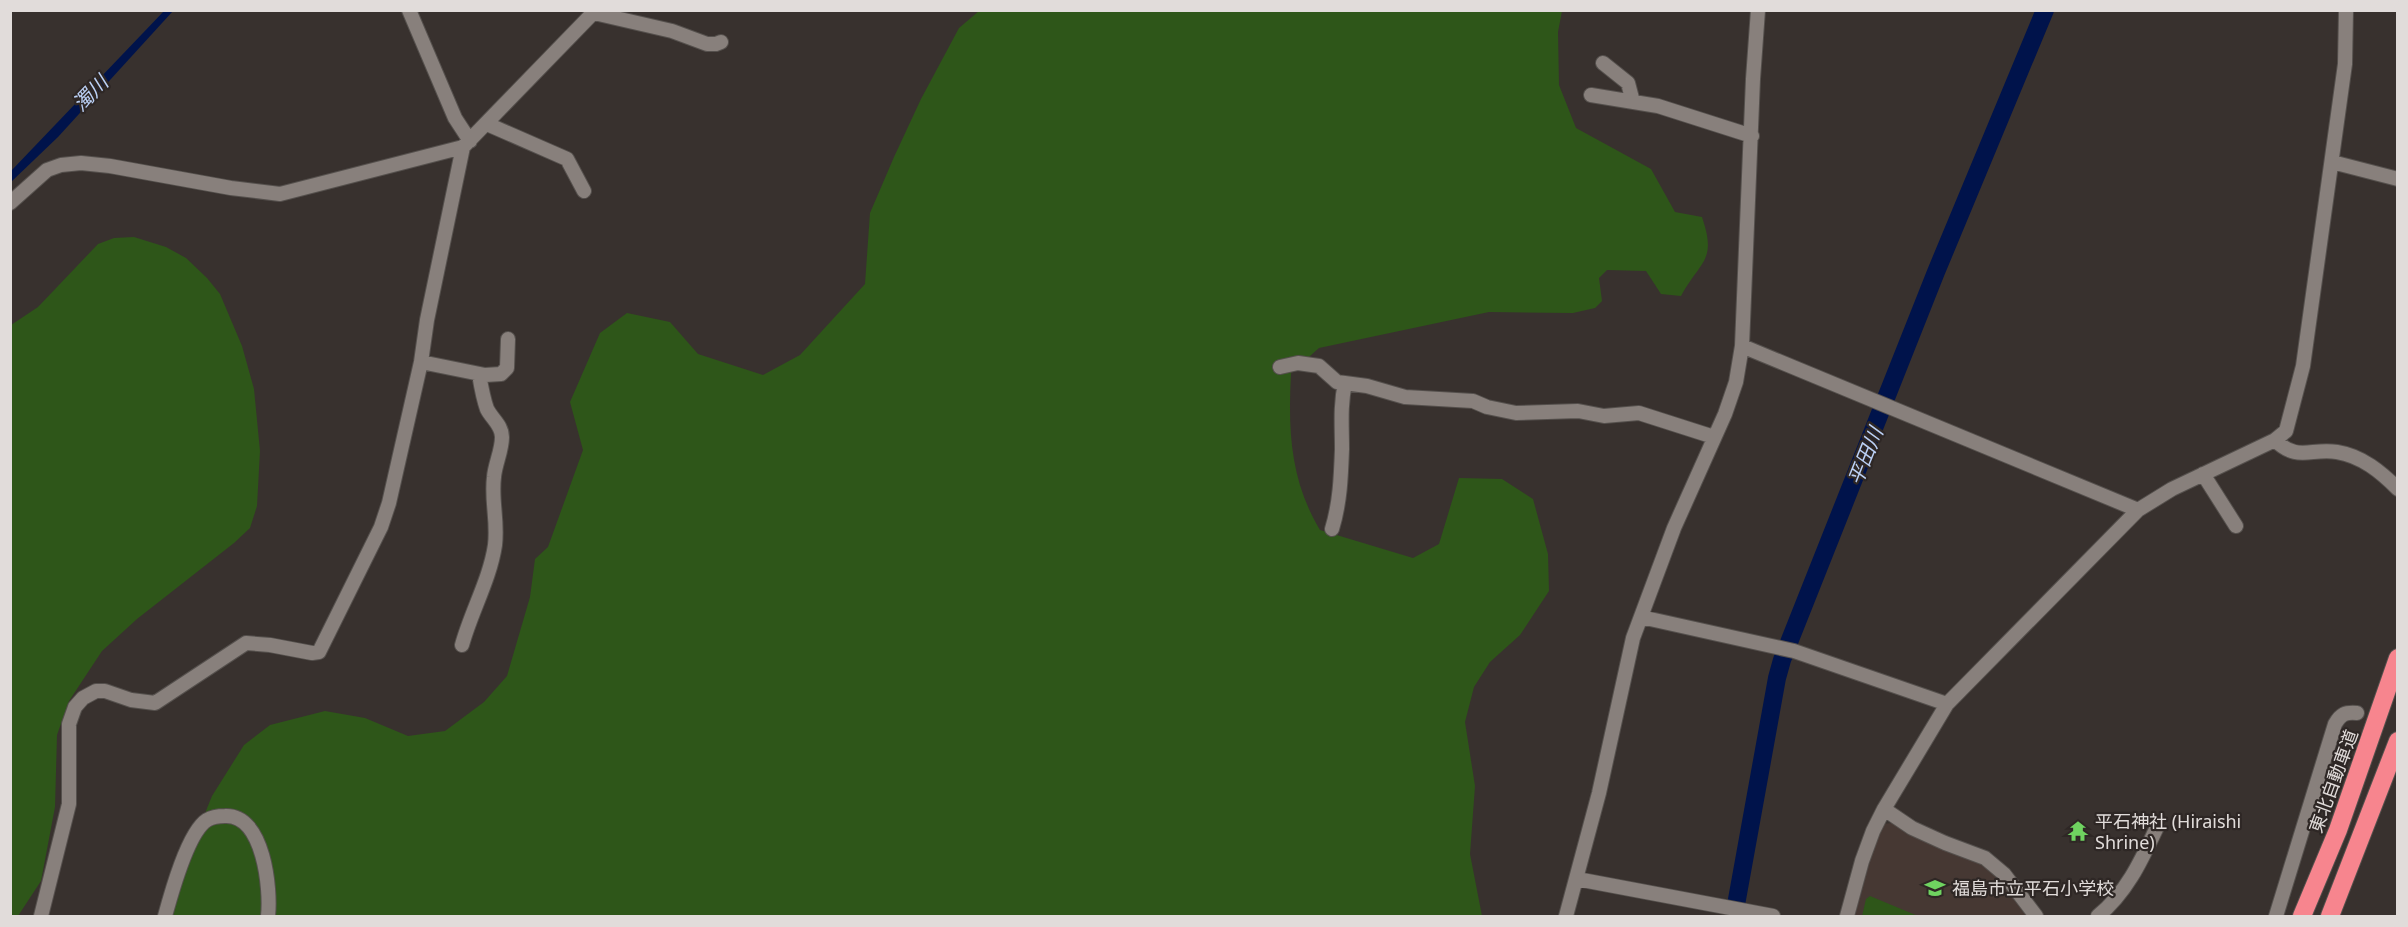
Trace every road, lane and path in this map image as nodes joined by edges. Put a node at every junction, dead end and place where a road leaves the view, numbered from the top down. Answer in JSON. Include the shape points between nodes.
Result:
{"nodes":[{"id":1,"x":409,"y":10,"type":"edge"},
{"id":2,"x":1758,"y":10,"type":"edge"},
{"id":3,"x":2346,"y":10,"type":"edge"},
{"id":4,"x":595,"y":12,"type":"edge"},
{"id":5,"x":721,"y":42,"type":"dead end"},
{"id":6,"x":1603,"y":63,"type":"dead end"},
{"id":7,"x":1591,"y":95,"type":"dead end"},
{"id":8,"x":1633,"y":102,"type":"junction"},
{"id":9,"x":487,"y":124,"type":"junction"},
{"id":10,"x":1752,"y":136,"type":"junction"},
{"id":11,"x":466,"y":144,"type":"junction"},
{"id":12,"x":2332,"y":162,"type":"junction"},
{"id":13,"x":2397,"y":179,"type":"edge"},
{"id":14,"x":585,"y":191,"type":"dead end"},
{"id":15,"x":10,"y":203,"type":"edge"},
{"id":16,"x":508,"y":339,"type":"dead end"},
{"id":17,"x":1742,"y":346,"type":"junction"},
{"id":18,"x":421,"y":362,"type":"junction"},
{"id":19,"x":1280,"y":367,"type":"dead end"},
{"id":20,"x":479,"y":374,"type":"junction"},
{"id":21,"x":1345,"y":383,"type":"junction"},
{"id":22,"x":1714,"y":437,"type":"junction"},
{"id":23,"x":2275,"y":440,"type":"junction"},
{"id":24,"x":2203,"y":474,"type":"junction"},
{"id":25,"x":2397,"y":489,"type":"edge"},
{"id":26,"x":2138,"y":510,"type":"junction"},
{"id":27,"x":2236,"y":526,"type":"dead end"},
{"id":28,"x":1332,"y":529,"type":"dead end"},
{"id":29,"x":1641,"y":618,"type":"junction"},
{"id":30,"x":462,"y":645,"type":"dead end"},
{"id":31,"x":2397,"y":658,"type":"edge"},
{"id":32,"x":1947,"y":704,"type":"junction"},
{"id":33,"x":2357,"y":713,"type":"dead end"},
{"id":34,"x":2397,"y":741,"type":"edge"},
{"id":35,"x":1884,"y":809,"type":"junction"},
{"id":36,"x":2157,"y":827,"type":"dead end"},
{"id":37,"x":1577,"y":879,"type":"junction"},
{"id":38,"x":42,"y":915,"type":"edge"},
{"id":39,"x":165,"y":916,"type":"edge"},
{"id":40,"x":268,"y":916,"type":"edge"},
{"id":41,"x":1566,"y":916,"type":"edge"},
{"id":42,"x":1773,"y":916,"type":"edge"},
{"id":43,"x":1847,"y":916,"type":"edge"},
{"id":44,"x":2036,"y":916,"type":"edge"},
{"id":45,"x":2098,"y":916,"type":"edge"},
{"id":46,"x":2276,"y":916,"type":"edge"},
{"id":47,"x":2302,"y":916,"type":"edge"},
{"id":48,"x":2330,"y":916,"type":"edge"}],
"edges":[{"from":1,"to":11,"type":"street"},
{"from":2,"to":10,"type":"street"},
{"from":3,"to":12,"type":"street","via":[[2345,64]]},
{"from":4,"to":5,"type":"street","via":[[707,44]]},
{"from":4,"to":9,"type":"street"},
{"from":6,"to":8,"type":"street","via":[[1628,83]]},
{"from":7,"to":8,"type":"street"},
{"from":8,"to":10,"type":"street","via":[[1658,106]]},
{"from":9,"to":11,"type":"street"},
{"from":9,"to":14,"type":"street","via":[[567,159]]},
{"from":10,"to":17,"type":"street"},
{"from":11,"to":15,"type":"street","via":[[280,194],[110,166],[61,165],[47,170]]},
{"from":11,"to":18,"type":"street"},
{"from":12,"to":13,"type":"street"},
{"from":12,"to":23,"type":"street","via":[[2303,366],[2286,431]]},
{"from":16,"to":20,"type":"street","via":[[506,371],[498,375]]},
{"from":17,"to":22,"type":"street","via":[[1736,382]]},
{"from":17,"to":26,"type":"street"},
{"from":18,"to":20,"type":"street"},
{"from":18,"to":38,"type":"street","via":[[381,527],[319,652],[246,643],[155,703],[96,691],[75,707],[69,724],[69,804]]},
{"from":19,"to":21,"type":"street","via":[[1298,363],[1319,366],[1337,382]]},
{"from":20,"to":30,"type":"street","via":[[488,412],[502,436],[494,475],[497,522],[491,559]]},
{"from":21,"to":22,"type":"street","via":[[1405,397],[1473,401],[1516,413],[1639,413]]},
{"from":21,"to":28,"type":"street","via":[[1339,501]]},
{"from":22,"to":29,"type":"street","via":[[1674,528]]},
{"from":23,"to":24,"type":"street"},
{"from":23,"to":25,"type":"street","via":[[2296,453],[2337,452],[2356,458],[2377,469]]},
{"from":24,"to":26,"type":"street"},
{"from":24,"to":27,"type":"street"},
{"from":26,"to":32,"type":"street"},
{"from":29,"to":32,"type":"street","via":[[1793,651]]},
{"from":29,"to":37,"type":"street"},
{"from":31,"to":47,"type":"highway","name":"東北自動車道","via":[[2338,830]]},
{"from":32,"to":35,"type":"street"},
{"from":33,"to":46,"type":"street","via":[[2346,712],[2335,724]]},
{"from":34,"to":48,"type":"highway"},
{"from":35,"to":43,"type":"street","via":[[1862,861]]},
{"from":35,"to":44,"type":"street","via":[[1912,828],[1985,858],[2004,874]]},
{"from":36,"to":45,"type":"street","via":[[2130,882]]},
{"from":37,"to":41,"type":"street"},
{"from":37,"to":42,"type":"street"},
{"from":39,"to":40,"type":"street","via":[[195,833],[207,820],[228,815],[248,826],[260,845],[270,902]]}]}
